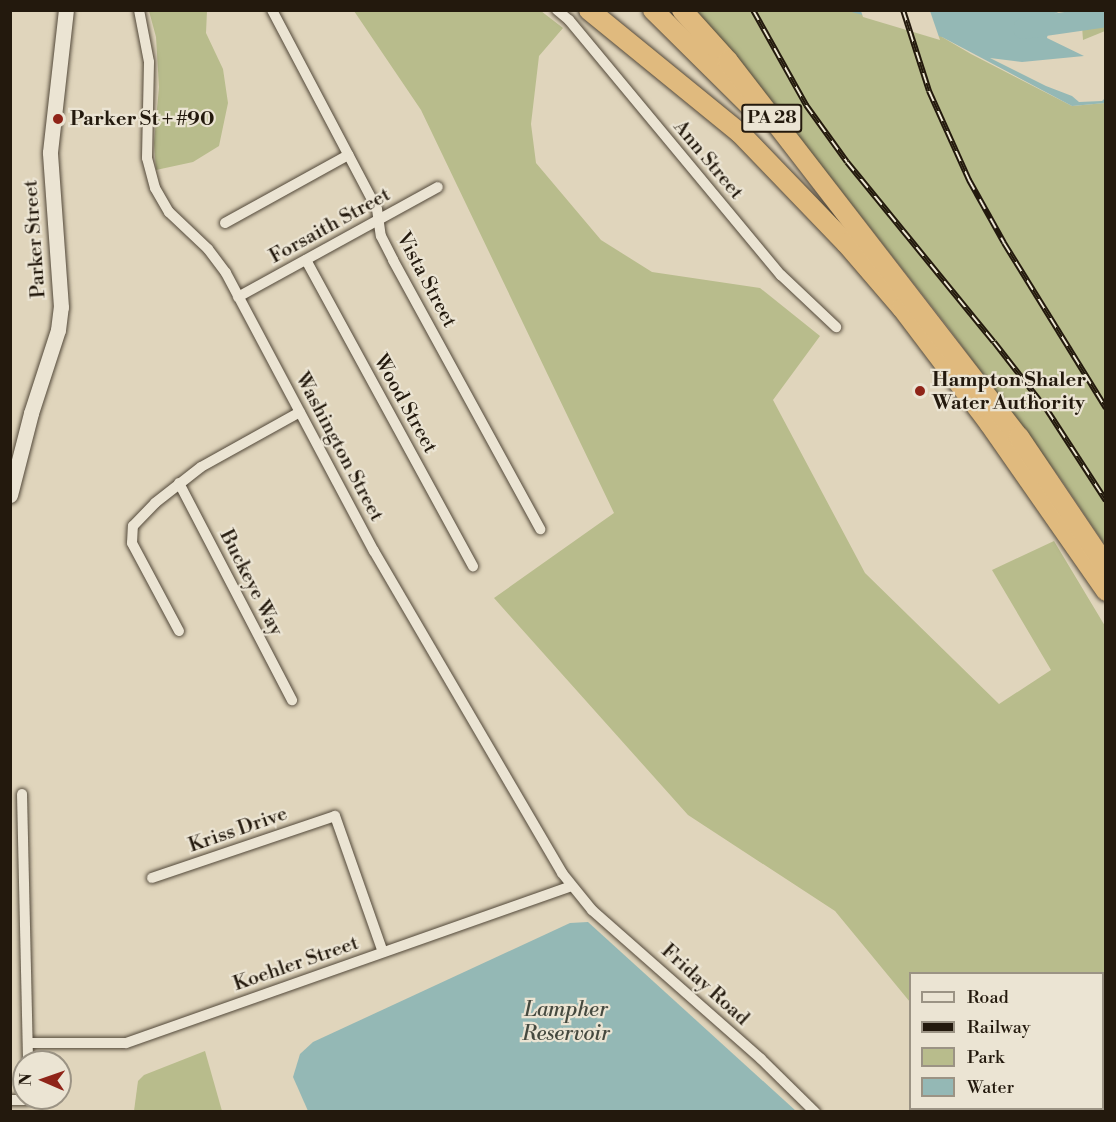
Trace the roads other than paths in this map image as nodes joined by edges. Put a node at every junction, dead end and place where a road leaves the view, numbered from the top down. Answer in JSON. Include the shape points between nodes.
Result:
{"nodes":[{"id":1,"x":66,"y":10,"type":"edge"},
{"id":2,"x":139,"y":10,"type":"edge"},
{"id":3,"x":272,"y":10,"type":"edge"},
{"id":4,"x":557,"y":10,"type":"edge"},
{"id":5,"x":588,"y":10,"type":"edge"},
{"id":6,"x":610,"y":10,"type":"edge"},
{"id":7,"x":653,"y":10,"type":"edge"},
{"id":8,"x":682,"y":10,"type":"edge"},
{"id":9,"x":740,"y":133,"type":"junction"},
{"id":10,"x":348,"y":155,"type":"junction"},
{"id":11,"x":438,"y":187,"type":"dead end"},
{"id":12,"x":378,"y":220,"type":"junction"},
{"id":13,"x":225,"y":223,"type":"dead end"},
{"id":14,"x":858,"y":229,"type":"junction"},
{"id":15,"x":306,"y":260,"type":"junction"},
{"id":16,"x":238,"y":297,"type":"junction"},
{"id":17,"x":836,"y":327,"type":"dead end"},
{"id":18,"x":300,"y":412,"type":"junction"},
{"id":19,"x":179,"y":483,"type":"junction"},
{"id":20,"x":10,"y":495,"type":"edge"},
{"id":21,"x":540,"y":530,"type":"dead end"},
{"id":22,"x":472,"y":566,"type":"dead end"},
{"id":23,"x":1106,"y":566,"type":"edge"},
{"id":24,"x":1106,"y":591,"type":"edge"},
{"id":25,"x":179,"y":631,"type":"dead end"},
{"id":26,"x":292,"y":700,"type":"dead end"},
{"id":27,"x":22,"y":794,"type":"dead end"},
{"id":28,"x":152,"y":878,"type":"dead end"},
{"id":29,"x":571,"y":886,"type":"junction"},
{"id":30,"x":382,"y":952,"type":"junction"},
{"id":31,"x":28,"y":1043,"type":"junction"},
{"id":32,"x":28,"y":1050,"type":"edge"},
{"id":33,"x":815,"y":1112,"type":"edge"}],
"edges":[{"from":1,"to":20,"type":"street","name":"Parker Street","via":[[50,152],[61,307]]},
{"from":2,"to":16,"type":"street","name":"Washington Street","via":[[149,62],[147,146],[152,180],[169,212],[218,261]]},
{"from":3,"to":10,"type":"street","name":"Vista Street"},
{"from":4,"to":17,"type":"street","name":"Ann Street","via":[[781,274]]},
{"from":5,"to":9,"type":"highway","number":"PA 28"},
{"from":6,"to":9,"type":"highway","via":[[683,74]]},
{"from":7,"to":14,"type":"highway","via":[[748,105]]},
{"from":8,"to":14,"type":"highway","number":"PA 28","via":[[728,61]]},
{"from":9,"to":24,"type":"highway","number":"PA 28","via":[[846,243],[902,308],[1040,492]]},
{"from":10,"to":12,"type":"street","name":"Vista Street"},
{"from":10,"to":13,"type":"street"},
{"from":11,"to":12,"type":"street","name":"Forsaith Street"},
{"from":12,"to":15,"type":"street","name":"Forsaith Street"},
{"from":12,"to":21,"type":"street","name":"Vista Street","via":[[393,260]]},
{"from":14,"to":23,"type":"highway","number":"PA 28","via":[[1019,437]]},
{"from":15,"to":16,"type":"street","name":"Forsaith Street"},
{"from":15,"to":22,"type":"street","name":"Wood Street"},
{"from":16,"to":18,"type":"street","name":"Washington Street"},
{"from":18,"to":19,"type":"street"},
{"from":18,"to":29,"type":"street","name":"Washington Street","via":[[414,621]]},
{"from":19,"to":25,"type":"street","via":[[138,519],[132,532],[132,543]]},
{"from":19,"to":26,"type":"street","name":"Buckeye Way"},
{"from":27,"to":31,"type":"street"},
{"from":28,"to":30,"type":"street","name":"Kriss Drive","via":[[335,816]]},
{"from":29,"to":30,"type":"street","name":"Koehler Street"},
{"from":29,"to":33,"type":"street","name":"Friday Road","via":[[592,910],[761,1059]]},
{"from":30,"to":31,"type":"street","name":"Koehler Street","via":[[126,1043]]},
{"from":31,"to":32,"type":"street"}]}
